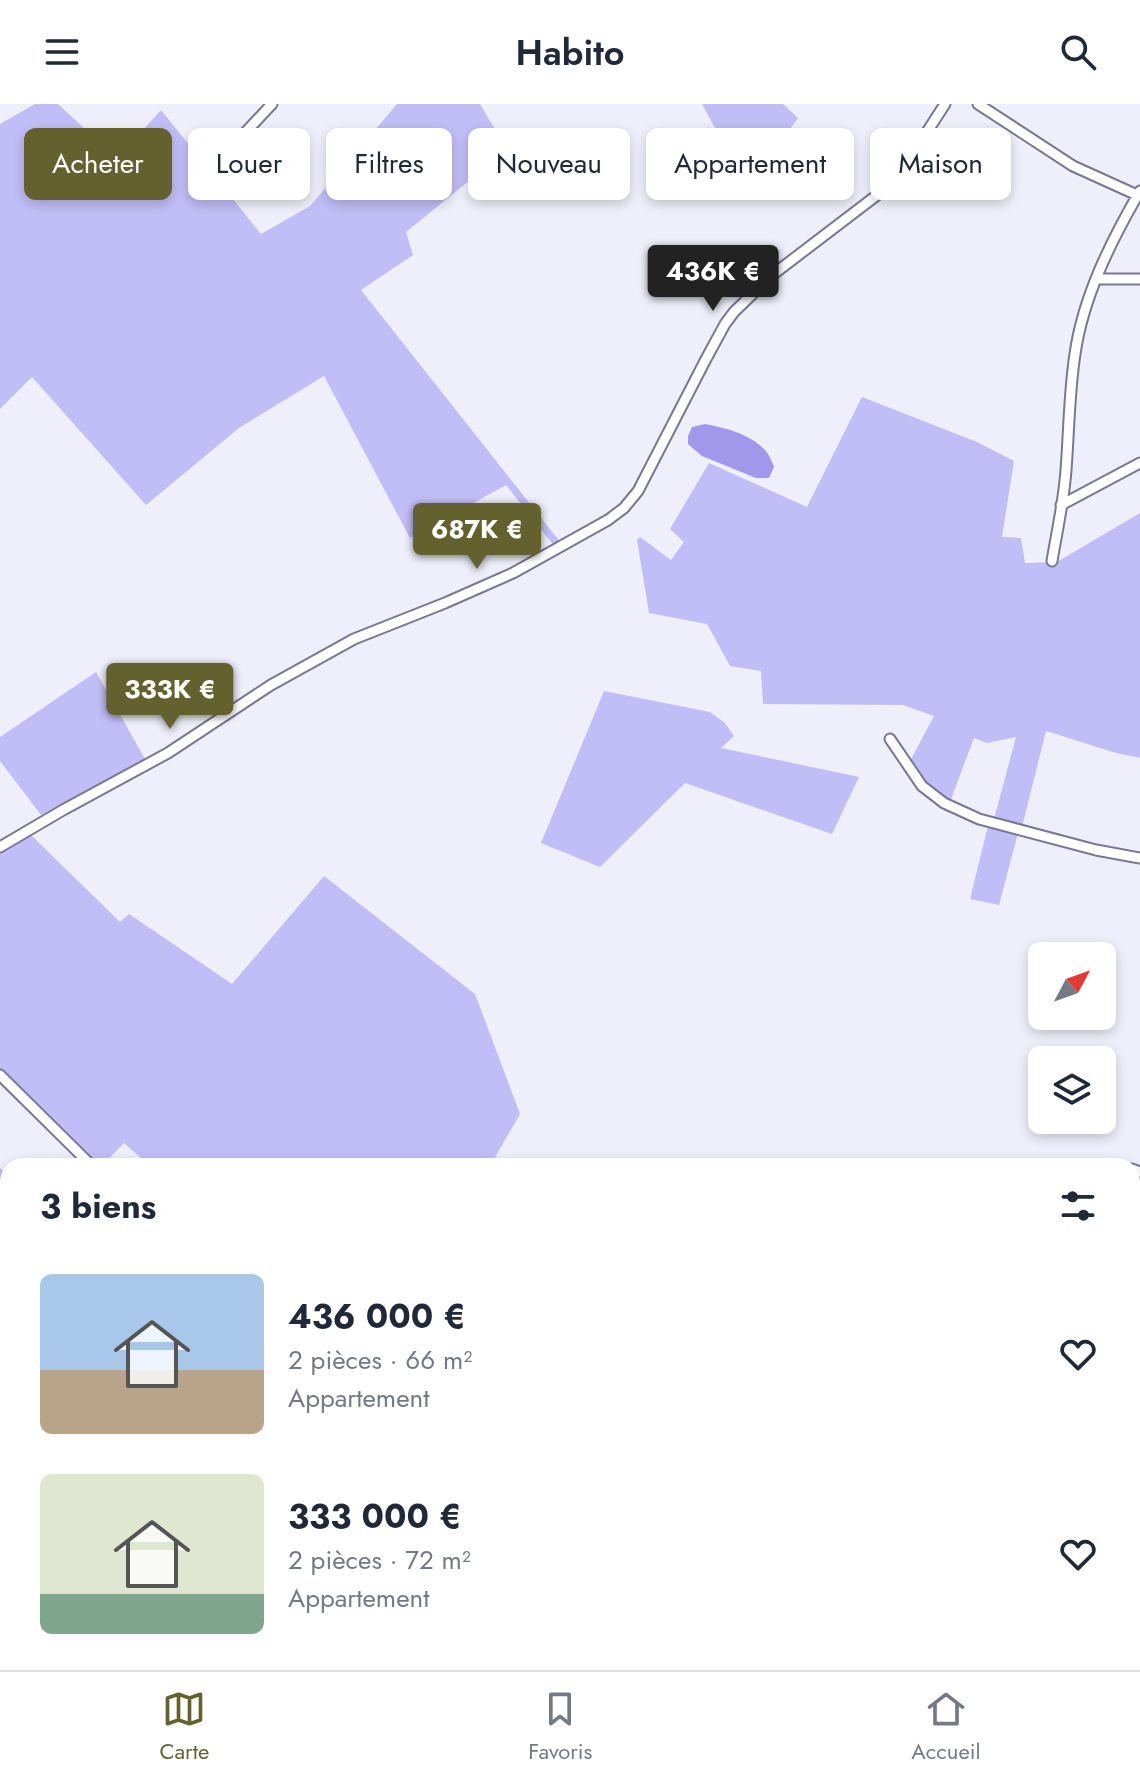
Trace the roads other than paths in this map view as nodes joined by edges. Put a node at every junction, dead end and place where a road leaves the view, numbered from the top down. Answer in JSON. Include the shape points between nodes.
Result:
{"nodes":[{"id":1,"x":272,"y":104,"type":"edge"},
{"id":2,"x":945,"y":104,"type":"edge"},
{"id":3,"x":978,"y":104,"type":"edge"},
{"id":4,"x":250,"y":128,"type":"edge"},
{"id":5,"x":1139,"y":193,"type":"edge"},
{"id":6,"x":1096,"y":279,"type":"junction"},
{"id":7,"x":1140,"y":279,"type":"edge"},
{"id":8,"x":1140,"y":463,"type":"edge"},
{"id":9,"x":1061,"y":505,"type":"junction"},
{"id":10,"x":1052,"y":561,"type":"dead end"},
{"id":11,"x":890,"y":739,"type":"dead end"},
{"id":12,"x":0,"y":847,"type":"edge"},
{"id":13,"x":1140,"y":858,"type":"edge"},
{"id":14,"x":0,"y":1075,"type":"edge"},
{"id":15,"x":84,"y":1158,"type":"edge"}],
"edges":[{"from":1,"to":4,"type":"street"},
{"from":2,"to":12,"type":"street","via":[[880,194],[771,276],[734,312],[624,508],[513,573],[354,639],[271,685],[168,753]]},
{"from":3,"to":5,"type":"street","via":[[1073,166]]},
{"from":5,"to":6,"type":"street"},
{"from":6,"to":7,"type":"street"},
{"from":6,"to":9,"type":"street","via":[[1075,353]]},
{"from":8,"to":9,"type":"street"},
{"from":9,"to":10,"type":"street"},
{"from":11,"to":13,"type":"street","via":[[922,786],[944,803],[979,819]]},
{"from":14,"to":15,"type":"street"}]}
